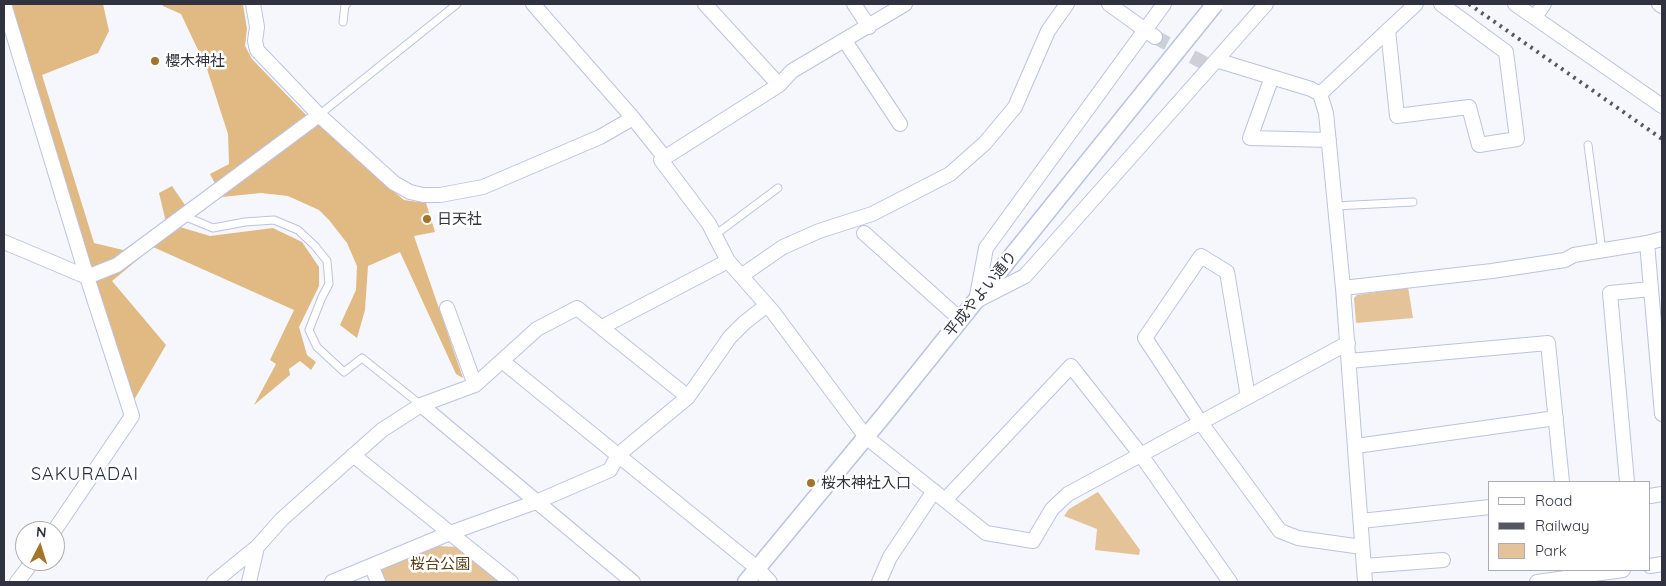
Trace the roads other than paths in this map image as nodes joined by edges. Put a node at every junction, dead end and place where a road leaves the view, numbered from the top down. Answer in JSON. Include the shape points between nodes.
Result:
{"nodes":[{"id":1,"x":5,"y":4,"type":"edge"},
{"id":2,"x":253,"y":4,"type":"edge"},
{"id":3,"x":347,"y":4,"type":"edge"},
{"id":4,"x":456,"y":4,"type":"edge"},
{"id":5,"x":533,"y":4,"type":"edge"},
{"id":6,"x":706,"y":4,"type":"edge"},
{"id":7,"x":854,"y":4,"type":"edge"},
{"id":8,"x":905,"y":4,"type":"edge"},
{"id":9,"x":1067,"y":4,"type":"edge"},
{"id":10,"x":1109,"y":4,"type":"edge"},
{"id":11,"x":1164,"y":4,"type":"edge"},
{"id":12,"x":1215,"y":4,"type":"edge"},
{"id":13,"x":1266,"y":4,"type":"edge"},
{"id":14,"x":1416,"y":4,"type":"edge"},
{"id":15,"x":1441,"y":4,"type":"edge"},
{"id":16,"x":1515,"y":4,"type":"edge"},
{"id":17,"x":1544,"y":4,"type":"edge"},
{"id":18,"x":1535,"y":17,"type":"junction"},
{"id":19,"x":343,"y":22,"type":"dead end"},
{"id":20,"x":869,"y":27,"type":"junction"},
{"id":21,"x":7,"y":29,"type":"edge"},
{"id":22,"x":1388,"y":30,"type":"junction"},
{"id":23,"x":1150,"y":33,"type":"junction"},
{"id":24,"x":845,"y":41,"type":"junction"},
{"id":25,"x":1216,"y":60,"type":"junction"},
{"id":26,"x":1272,"y":77,"type":"junction"},
{"id":27,"x":778,"y":85,"type":"junction"},
{"id":28,"x":1320,"y":94,"type":"junction"},
{"id":29,"x":1662,"y":106,"type":"edge"},
{"id":30,"x":319,"y":115,"type":"junction"},
{"id":31,"x":633,"y":118,"type":"junction"},
{"id":32,"x":900,"y":124,"type":"dead end"},
{"id":33,"x":1329,"y":140,"type":"junction"},
{"id":34,"x":1588,"y":145,"type":"dead end"},
{"id":35,"x":665,"y":158,"type":"junction"},
{"id":36,"x":778,"y":188,"type":"dead end"},
{"id":37,"x":1413,"y":202,"type":"dead end"},
{"id":38,"x":1335,"y":206,"type":"junction"},
{"id":39,"x":184,"y":216,"type":"junction"},
{"id":40,"x":864,"y":233,"type":"dead end"},
{"id":41,"x":715,"y":235,"type":"junction"},
{"id":42,"x":1662,"y":239,"type":"edge"},
{"id":43,"x":4,"y":242,"type":"edge"},
{"id":44,"x":1648,"y":243,"type":"junction"},
{"id":45,"x":1602,"y":250,"type":"junction"},
{"id":46,"x":728,"y":261,"type":"junction"},
{"id":47,"x":741,"y":276,"type":"junction"},
{"id":48,"x":87,"y":278,"type":"junction"},
{"id":49,"x":1343,"y":288,"type":"junction"},
{"id":50,"x":1652,"y":289,"type":"junction"},
{"id":51,"x":975,"y":301,"type":"junction"},
{"id":52,"x":767,"y":306,"type":"junction"},
{"id":53,"x":447,"y":308,"type":"dead end"},
{"id":54,"x":961,"y":320,"type":"junction"},
{"id":55,"x":602,"y":327,"type":"junction"},
{"id":56,"x":1348,"y":343,"type":"junction"},
{"id":57,"x":502,"y":361,"type":"junction"},
{"id":58,"x":1349,"y":361,"type":"junction"},
{"id":59,"x":475,"y":385,"type":"junction"},
{"id":60,"x":688,"y":397,"type":"junction"},
{"id":61,"x":1248,"y":397,"type":"junction"},
{"id":62,"x":421,"y":405,"type":"junction"},
{"id":63,"x":1662,"y":414,"type":"edge"},
{"id":64,"x":1556,"y":418,"type":"junction"},
{"id":65,"x":1201,"y":422,"type":"junction"},
{"id":66,"x":866,"y":437,"type":"junction"},
{"id":67,"x":1356,"y":446,"type":"junction"},
{"id":68,"x":353,"y":455,"type":"junction"},
{"id":69,"x":1141,"y":455,"type":"junction"},
{"id":70,"x":618,"y":456,"type":"junction"},
{"id":71,"x":1562,"y":481,"type":"edge"},
{"id":72,"x":1627,"y":481,"type":"edge"},
{"id":73,"x":934,"y":491,"type":"junction"},
{"id":74,"x":946,"y":500,"type":"junction"},
{"id":75,"x":536,"y":502,"type":"junction"},
{"id":76,"x":1488,"y":507,"type":"edge"},
{"id":77,"x":61,"y":521,"type":"edge"},
{"id":78,"x":1361,"y":521,"type":"junction"},
{"id":79,"x":450,"y":534,"type":"junction"},
{"id":80,"x":1362,"y":546,"type":"junction"},
{"id":81,"x":257,"y":547,"type":"junction"},
{"id":82,"x":1443,"y":560,"type":"dead end"},
{"id":83,"x":1364,"y":566,"type":"junction"},
{"id":84,"x":372,"y":567,"type":"junction"},
{"id":85,"x":757,"y":568,"type":"junction"},
{"id":86,"x":25,"y":571,"type":"edge"},
{"id":87,"x":1616,"y":571,"type":"edge"},
{"id":88,"x":17,"y":582,"type":"edge"},
{"id":89,"x":214,"y":582,"type":"edge"},
{"id":90,"x":250,"y":582,"type":"edge"},
{"id":91,"x":332,"y":582,"type":"edge"},
{"id":92,"x":378,"y":582,"type":"edge"},
{"id":93,"x":511,"y":582,"type":"edge"},
{"id":94,"x":633,"y":582,"type":"edge"},
{"id":95,"x":746,"y":582,"type":"edge"},
{"id":96,"x":770,"y":582,"type":"edge"},
{"id":97,"x":879,"y":582,"type":"edge"},
{"id":98,"x":1230,"y":582,"type":"edge"},
{"id":99,"x":1365,"y":582,"type":"edge"},
{"id":100,"x":1537,"y":582,"type":"edge"}],
"edges":[{"from":1,"to":21,"type":"street"},
{"from":2,"to":30,"type":"street","via":[[257,50]]},
{"from":3,"to":19,"type":"lane"},
{"from":4,"to":30,"type":"lane"},
{"from":5,"to":31,"type":"street"},
{"from":6,"to":27,"type":"street"},
{"from":7,"to":20,"type":"street"},
{"from":8,"to":20,"type":"street"},
{"from":9,"to":47,"type":"street","via":[[1048,31],[1015,107],[985,143],[950,174],[872,214],[782,247]]},
{"from":10,"to":23,"type":"street"},
{"from":11,"to":23,"type":"street"},
{"from":12,"to":51,"type":"street","name":"平成やよい通り","bridge":true},
{"from":13,"to":25,"type":"street"},
{"from":14,"to":22,"type":"street"},
{"from":15,"to":22,"type":"street","via":[[1506,52],[1517,138],[1479,145],[1469,107],[1397,116]]},
{"from":16,"to":18,"type":"street"},
{"from":17,"to":18,"type":"street"},
{"from":18,"to":29,"type":"street"},
{"from":20,"to":24,"type":"street"},
{"from":21,"to":48,"type":"street"},
{"from":22,"to":28,"type":"street"},
{"from":23,"to":51,"type":"street","via":[[986,248]]},
{"from":24,"to":27,"type":"street","via":[[792,71]]},
{"from":24,"to":32,"type":"street"},
{"from":25,"to":26,"type":"street"},
{"from":25,"to":51,"type":"street","via":[[1024,276]]},
{"from":26,"to":28,"type":"street"},
{"from":26,"to":33,"type":"street","via":[[1250,138]]},
{"from":27,"to":35,"type":"street"},
{"from":28,"to":33,"type":"street"},
{"from":30,"to":31,"type":"street","via":[[394,183],[423,195],[482,187],[600,137]]},
{"from":30,"to":39,"type":"street"},
{"from":31,"to":35,"type":"street"},
{"from":33,"to":38,"type":"street"},
{"from":34,"to":45,"type":"lane"},
{"from":35,"to":41,"type":"street","via":[[662,160]]},
{"from":36,"to":41,"type":"lane"},
{"from":37,"to":38,"type":"lane"},
{"from":38,"to":49,"type":"street"},
{"from":39,"to":48,"type":"street","via":[[117,265]]},
{"from":39,"to":62,"type":"lane","via":[[212,228],[274,220],[298,230],[327,261],[329,284],[308,330],[317,347],[344,372],[362,358]]},
{"from":40,"to":54,"type":"street"},
{"from":41,"to":46,"type":"street"},
{"from":42,"to":44,"type":"street"},
{"from":43,"to":48,"type":"street"},
{"from":44,"to":45,"type":"street"},
{"from":44,"to":50,"type":"street"},
{"from":45,"to":49,"type":"street","via":[[1565,260],[1492,271]]},
{"from":46,"to":47,"type":"street"},
{"from":46,"to":55,"type":"street"},
{"from":47,"to":52,"type":"street"},
{"from":48,"to":77,"type":"street","via":[[132,416]]},
{"from":49,"to":56,"type":"street"},
{"from":50,"to":63,"type":"street"},
{"from":50,"to":72,"type":"street","via":[[1610,293]]},
{"from":51,"to":54,"type":"street","name":"平成やよい通り"},
{"from":52,"to":60,"type":"street","via":[[730,338]]},
{"from":52,"to":66,"type":"street"},
{"from":53,"to":59,"type":"street"},
{"from":54,"to":66,"type":"street","name":"平成やよい通り"},
{"from":55,"to":57,"type":"street","via":[[577,308],[537,329]]},
{"from":55,"to":60,"type":"street"},
{"from":56,"to":58,"type":"street"},
{"from":56,"to":61,"type":"street"},
{"from":57,"to":59,"type":"street"},
{"from":57,"to":70,"type":"street"},
{"from":58,"to":64,"type":"street","via":[[1548,343]]},
{"from":58,"to":67,"type":"street"},
{"from":59,"to":62,"type":"street"},
{"from":60,"to":70,"type":"street"},
{"from":61,"to":65,"type":"street"},
{"from":61,"to":65,"type":"street","via":[[1227,272],[1201,256],[1145,338]]},
{"from":62,"to":68,"type":"street","via":[[382,430]]},
{"from":62,"to":75,"type":"street"},
{"from":64,"to":67,"type":"street"},
{"from":64,"to":71,"type":"street"},
{"from":65,"to":69,"type":"street"},
{"from":65,"to":80,"type":"street","via":[[1280,531],[1298,538]]},
{"from":66,"to":73,"type":"street"},
{"from":66,"to":85,"type":"street","name":"平成やよい通り"},
{"from":67,"to":78,"type":"street"},
{"from":68,"to":79,"type":"street"},
{"from":68,"to":81,"type":"street","via":[[282,518]]},
{"from":69,"to":74,"type":"street","via":[[1068,494],[1052,509],[1033,541],[986,534]]},
{"from":69,"to":74,"type":"street","via":[[1070,366]]},
{"from":69,"to":98,"type":"street"},
{"from":70,"to":75,"type":"street","via":[[610,470]]},
{"from":70,"to":85,"type":"street"},
{"from":73,"to":74,"type":"street"},
{"from":73,"to":97,"type":"street","via":[[890,557]]},
{"from":75,"to":79,"type":"street"},
{"from":75,"to":94,"type":"street"},
{"from":76,"to":78,"type":"street"},
{"from":78,"to":80,"type":"street"},
{"from":79,"to":84,"type":"street"},
{"from":79,"to":93,"type":"street"},
{"from":80,"to":83,"type":"street"},
{"from":81,"to":89,"type":"street"},
{"from":81,"to":90,"type":"street"},
{"from":82,"to":83,"type":"street"},
{"from":83,"to":99,"type":"street"},
{"from":84,"to":91,"type":"street"},
{"from":84,"to":92,"type":"street"},
{"from":85,"to":95,"type":"street","name":"平成やよい通り"},
{"from":85,"to":96,"type":"street"},
{"from":86,"to":88,"type":"street"},
{"from":87,"to":100,"type":"street"}]}
